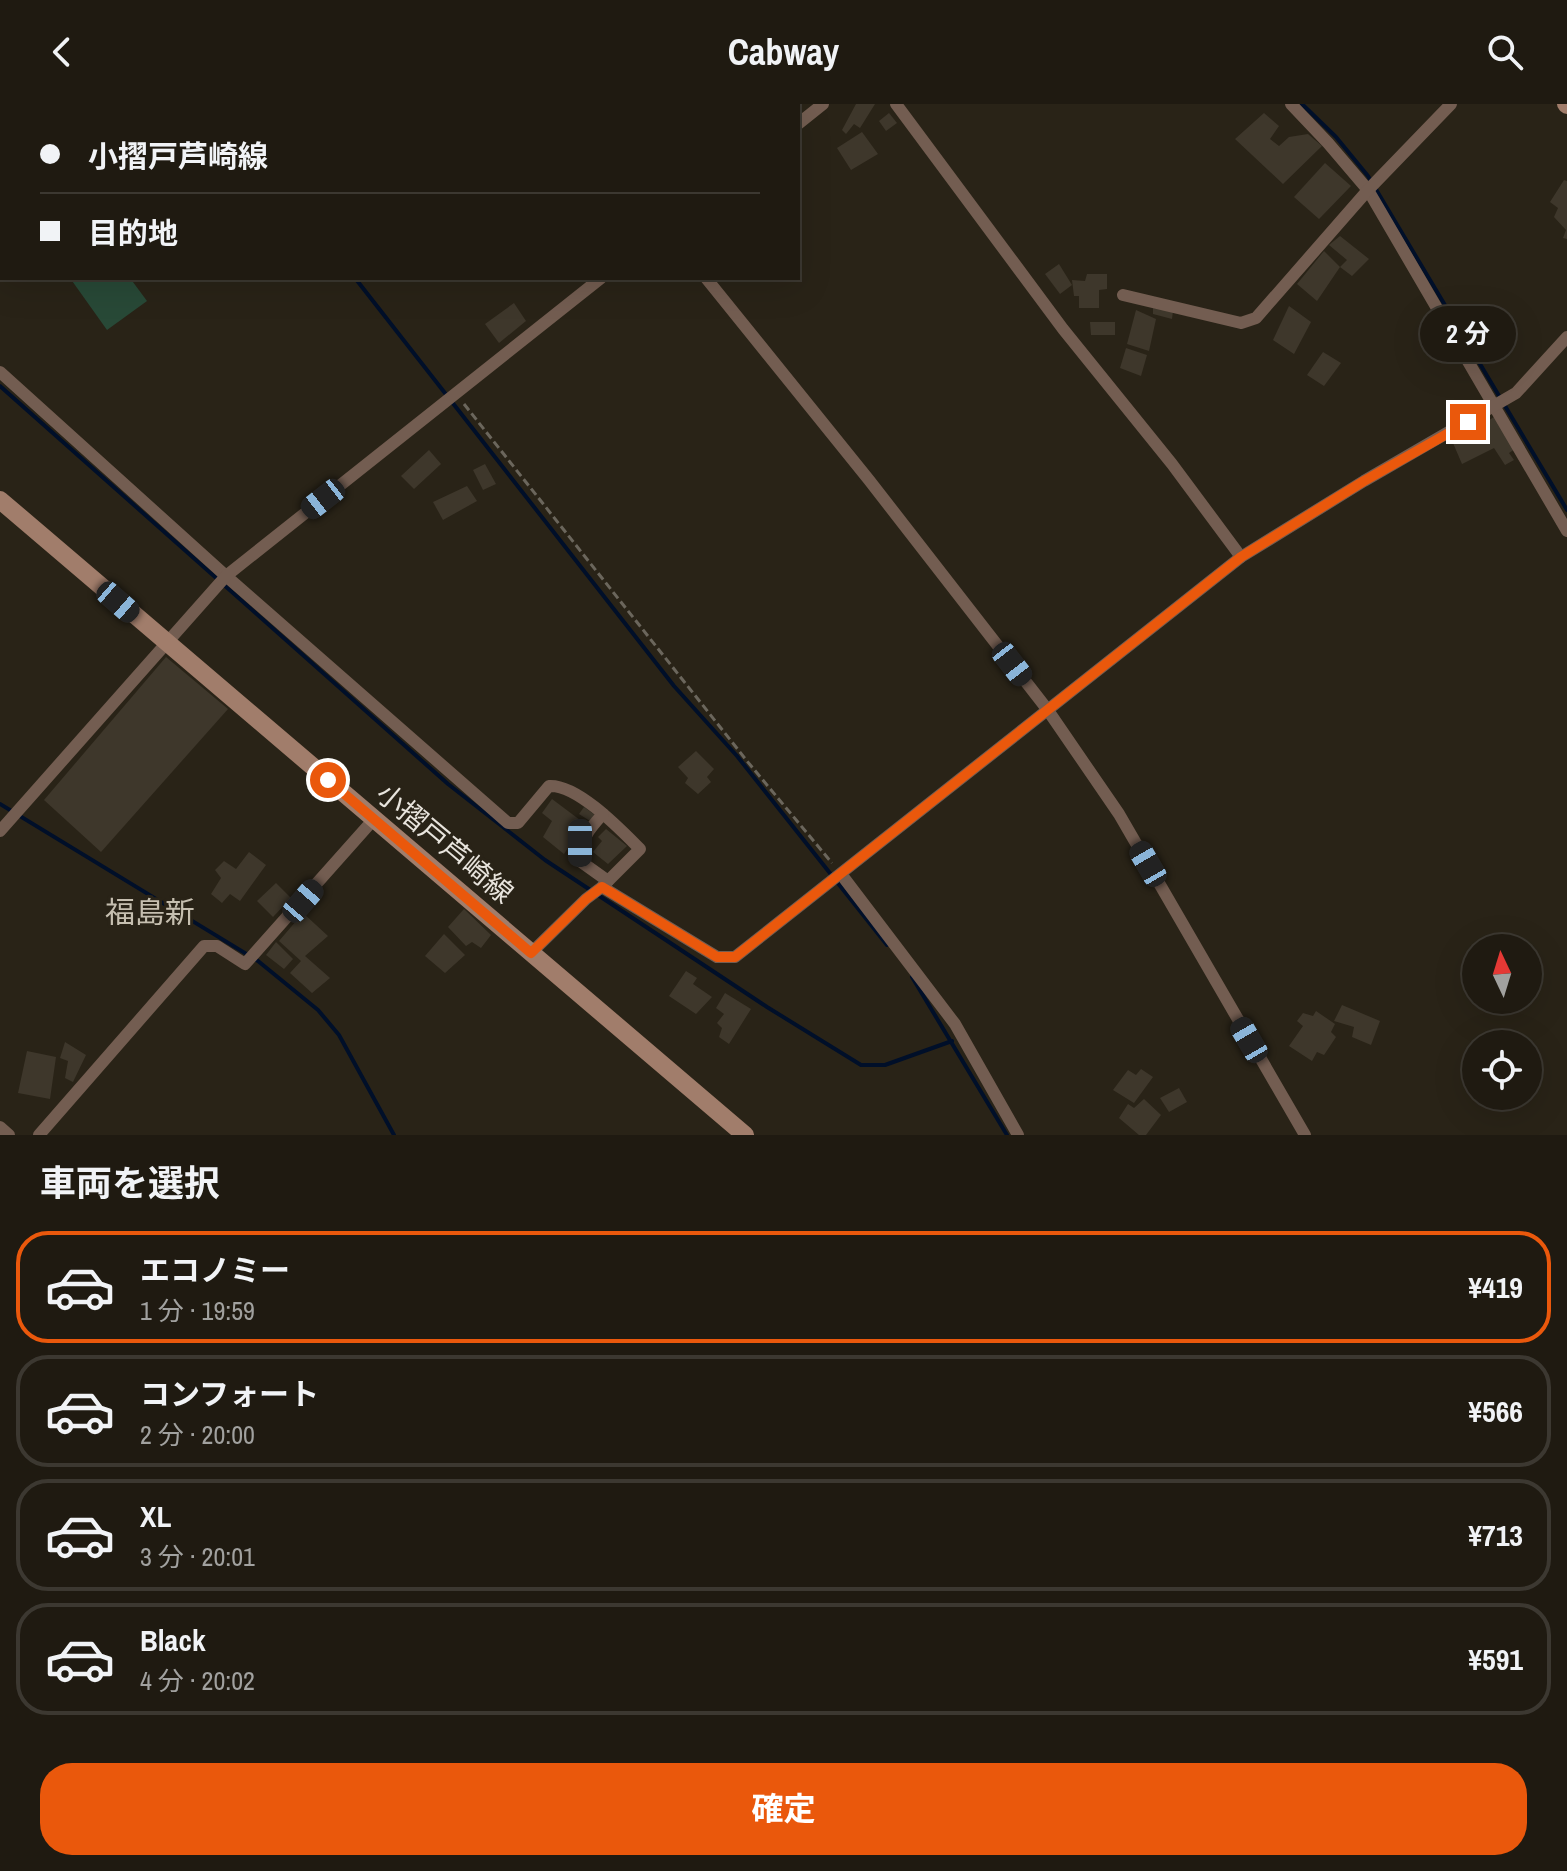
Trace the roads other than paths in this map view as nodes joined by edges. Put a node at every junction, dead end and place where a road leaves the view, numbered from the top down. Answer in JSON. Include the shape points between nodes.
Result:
{"nodes":[{"id":1,"x":823,"y":104,"type":"edge"},
{"id":2,"x":896,"y":104,"type":"edge"},
{"id":3,"x":1291,"y":104,"type":"edge"},
{"id":4,"x":1451,"y":104,"type":"edge"},
{"id":5,"x":800,"y":122,"type":"edge"},
{"id":6,"x":1368,"y":190,"type":"junction"},
{"id":7,"x":599,"y":280,"type":"edge"},
{"id":8,"x":708,"y":280,"type":"edge"},
{"id":9,"x":1123,"y":295,"type":"dead end"},
{"id":10,"x":1567,"y":337,"type":"edge"},
{"id":11,"x":0,"y":372,"type":"edge"},
{"id":12,"x":1494,"y":407,"type":"junction"},
{"id":13,"x":0,"y":500,"type":"edge"},
{"id":14,"x":1567,"y":531,"type":"edge"},
{"id":15,"x":1241,"y":557,"type":"junction"},
{"id":16,"x":226,"y":576,"type":"junction"},
{"id":17,"x":165,"y":643,"type":"junction"},
{"id":18,"x":1047,"y":709,"type":"junction"},
{"id":19,"x":603,"y":814,"type":"junction"},
{"id":20,"x":374,"y":819,"type":"junction"},
{"id":21,"x":0,"y":831,"type":"edge"},
{"id":22,"x":841,"y":874,"type":"junction"},
{"id":23,"x":605,"y":884,"type":"junction"},
{"id":24,"x":531,"y":953,"type":"junction"},
{"id":25,"x":0,"y":1127,"type":"edge"},
{"id":26,"x":9,"y":1135,"type":"edge"},
{"id":27,"x":39,"y":1135,"type":"edge"},
{"id":28,"x":745,"y":1135,"type":"edge"},
{"id":29,"x":1018,"y":1135,"type":"edge"},
{"id":30,"x":1305,"y":1135,"type":"edge"}],
"edges":[{"from":1,"to":5,"type":"street"},
{"from":2,"to":15,"type":"street"},
{"from":3,"to":6,"type":"street"},
{"from":4,"to":6,"type":"street"},
{"from":6,"to":9,"type":"street","via":[[1256,318],[1241,323]]},
{"from":6,"to":12,"type":"street"},
{"from":7,"to":16,"type":"street"},
{"from":8,"to":18,"type":"street"},
{"from":10,"to":12,"type":"street","via":[[1516,393]]},
{"from":11,"to":16,"type":"street"},
{"from":12,"to":14,"type":"street"},
{"from":12,"to":15,"type":"street"},
{"from":13,"to":17,"type":"main road","name":"小摺戸芦崎線"},
{"from":15,"to":18,"type":"street"},
{"from":16,"to":17,"type":"street"},
{"from":16,"to":19,"type":"street","via":[[508,823],[518,823],[549,786],[559,785]]},
{"from":17,"to":20,"type":"main road","name":"小摺戸芦崎線"},
{"from":17,"to":21,"type":"street"},
{"from":18,"to":22,"type":"street"},
{"from":18,"to":30,"type":"street","via":[[1119,814]]},
{"from":19,"to":23,"type":"street","via":[[580,843],[580,861]]},
{"from":19,"to":23,"type":"street","via":[[640,849]]},
{"from":20,"to":24,"type":"main road","name":"小摺戸芦崎線"},
{"from":20,"to":27,"type":"street","via":[[245,964],[217,946],[204,946]]},
{"from":22,"to":23,"type":"street","via":[[735,957],[717,957]]},
{"from":22,"to":29,"type":"street","via":[[955,1024]]},
{"from":23,"to":24,"type":"street"},
{"from":24,"to":28,"type":"main road","name":"小摺戸芦崎線"},
{"from":25,"to":26,"type":"street"}]}
